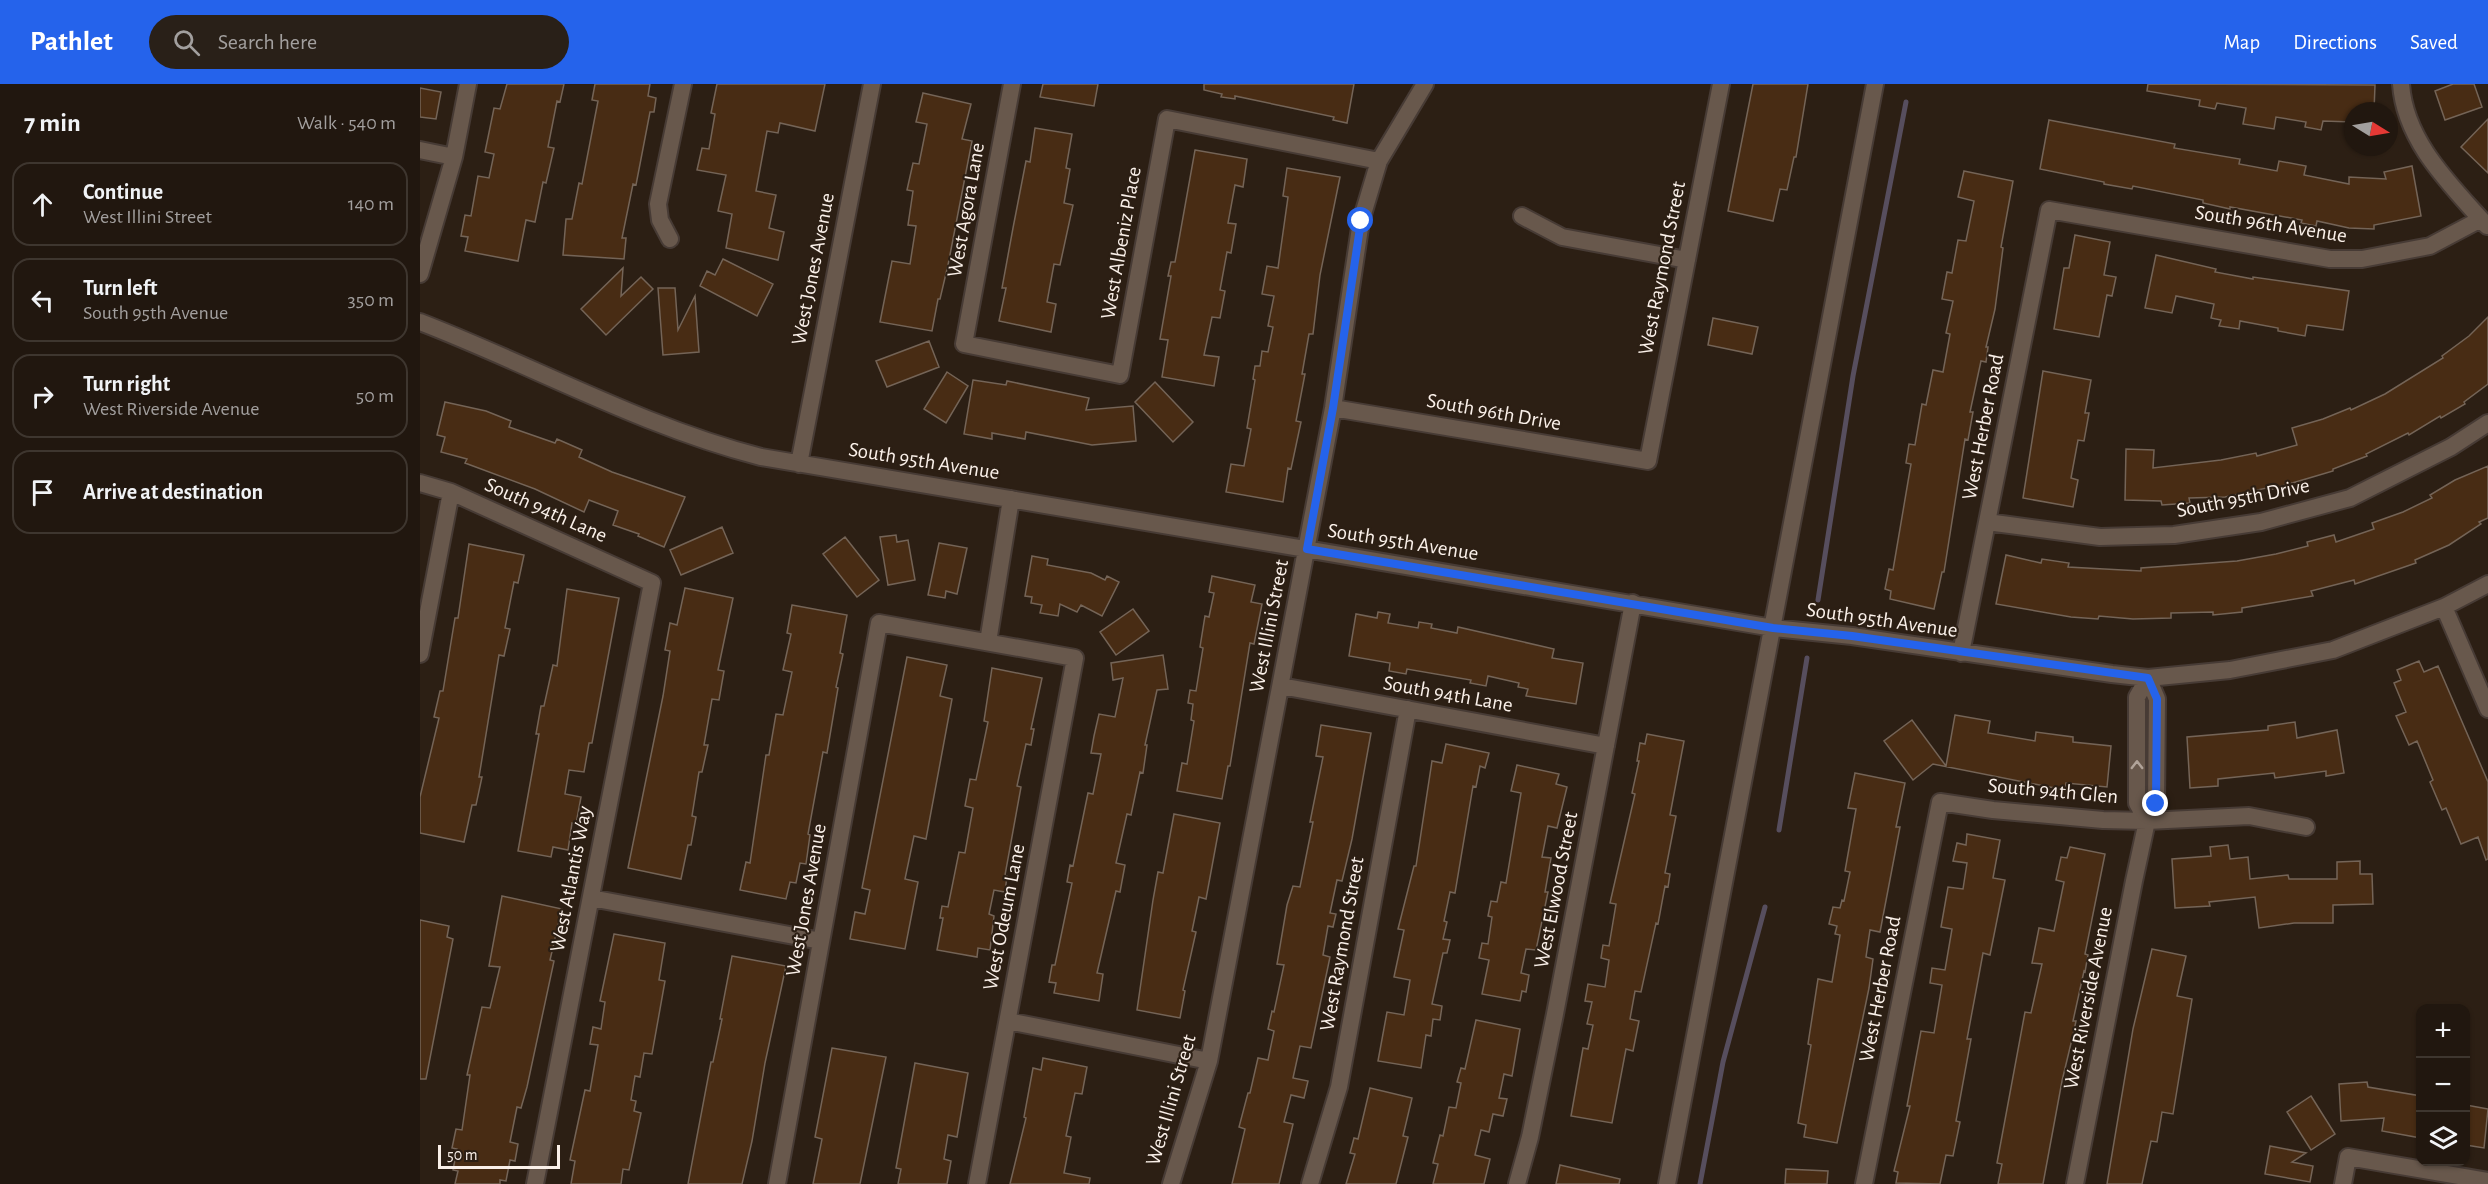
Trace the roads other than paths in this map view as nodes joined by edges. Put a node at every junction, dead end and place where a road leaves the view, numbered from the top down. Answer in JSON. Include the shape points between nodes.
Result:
{"nodes":[{"id":1,"x":468,"y":84,"type":"edge"},
{"id":2,"x":683,"y":84,"type":"edge"},
{"id":3,"x":872,"y":84,"type":"edge"},
{"id":4,"x":1010,"y":84,"type":"edge"},
{"id":5,"x":1425,"y":84,"type":"edge"},
{"id":6,"x":1721,"y":84,"type":"edge"},
{"id":7,"x":1875,"y":84,"type":"edge"},
{"id":8,"x":2401,"y":84,"type":"edge"},
{"id":9,"x":420,"y":150,"type":"edge"},
{"id":10,"x":454,"y":157,"type":"junction"},
{"id":11,"x":1379,"y":161,"type":"junction"},
{"id":12,"x":2049,"y":210,"type":"joint"},
{"id":13,"x":1522,"y":216,"type":"dead end"},
{"id":14,"x":2484,"y":223,"type":"edge"},
{"id":15,"x":670,"y":239,"type":"dead end"},
{"id":16,"x":1687,"y":260,"type":"junction"},
{"id":17,"x":420,"y":274,"type":"edge"},
{"id":18,"x":420,"y":322,"type":"edge"},
{"id":19,"x":1120,"y":375,"type":"joint"},
{"id":20,"x":1333,"y":408,"type":"junction"},
{"id":21,"x":2488,"y":423,"type":"edge"},
{"id":22,"x":1648,"y":461,"type":"joint"},
{"id":23,"x":799,"y":464,"type":"junction"},
{"id":24,"x":420,"y":483,"type":"edge"},
{"id":25,"x":452,"y":492,"type":"junction"},
{"id":26,"x":1011,"y":499,"type":"junction"},
{"id":27,"x":1987,"y":522,"type":"junction"},
{"id":28,"x":1307,"y":549,"type":"junction"},
{"id":29,"x":652,"y":583,"type":"joint"},
{"id":30,"x":2488,"y":584,"type":"edge"},
{"id":31,"x":1633,"y":603,"type":"junction"},
{"id":32,"x":2444,"y":607,"type":"junction"},
{"id":33,"x":1773,"y":628,"type":"junction"},
{"id":34,"x":988,"y":642,"type":"junction"},
{"id":35,"x":1961,"y":653,"type":"junction"},
{"id":36,"x":420,"y":654,"type":"edge"},
{"id":37,"x":2148,"y":678,"type":"junction"},
{"id":38,"x":1281,"y":686,"type":"junction"},
{"id":39,"x":1408,"y":709,"type":"junction"},
{"id":40,"x":2488,"y":709,"type":"edge"},
{"id":41,"x":1606,"y":746,"type":"junction"},
{"id":42,"x":1940,"y":802,"type":"joint"},
{"id":43,"x":2147,"y":821,"type":"junction"},
{"id":44,"x":2306,"y":827,"type":"dead end"},
{"id":45,"x":591,"y":898,"type":"junction"},
{"id":46,"x":821,"y":941,"type":"junction"},
{"id":47,"x":1008,"y":1021,"type":"junction"},
{"id":48,"x":1209,"y":1061,"type":"junction"},
{"id":49,"x":2488,"y":1181,"type":"edge"},
{"id":50,"x":535,"y":1184,"type":"edge"},
{"id":51,"x":777,"y":1184,"type":"edge"},
{"id":52,"x":977,"y":1184,"type":"edge"},
{"id":53,"x":1171,"y":1184,"type":"edge"},
{"id":54,"x":1310,"y":1184,"type":"edge"},
{"id":55,"x":1517,"y":1184,"type":"edge"},
{"id":56,"x":1666,"y":1184,"type":"edge"},
{"id":57,"x":1864,"y":1184,"type":"edge"},
{"id":58,"x":2075,"y":1184,"type":"edge"},
{"id":59,"x":2343,"y":1184,"type":"edge"}],
"edges":[{"from":1,"to":10,"type":"street"},
{"from":2,"to":15,"type":"street","via":[[658,204],[660,220]]},
{"from":3,"to":23,"type":"street","name":"West Jones Avenue"},
{"from":4,"to":19,"type":"street","name":"West Agora Lane","via":[[964,344]]},
{"from":5,"to":11,"type":"street","name":"West Illini Street"},
{"from":6,"to":16,"type":"street","name":"West Raymond Street"},
{"from":7,"to":33,"type":"street"},
{"from":8,"to":14,"type":"street","via":[[2411,129],[2427,157]]},
{"from":9,"to":10,"type":"street"},
{"from":10,"to":17,"type":"street"},
{"from":11,"to":19,"type":"street","name":"West Albeniz Place","via":[[1167,119]]},
{"from":11,"to":20,"type":"street","name":"West Illini Street","via":[[1361,221]]},
{"from":12,"to":14,"type":"street","name":"South 96th Avenue","via":[[2330,260],[2362,260],[2430,246]]},
{"from":12,"to":27,"type":"street","name":"West Herber Road"},
{"from":13,"to":16,"type":"street","via":[[1562,237]]},
{"from":16,"to":22,"type":"street","name":"West Raymond Street"},
{"from":18,"to":23,"type":"street","name":"South 95th Avenue","via":[[684,435]]},
{"from":20,"to":22,"type":"street","name":"South 96th Drive"},
{"from":20,"to":28,"type":"street","name":"West Illini Street"},
{"from":21,"to":27,"type":"street","name":"South 95th Drive","via":[[2451,447],[2350,498],[2261,522],[2174,535],[2100,537]]},
{"from":23,"to":26,"type":"street","name":"South 95th Avenue"},
{"from":24,"to":25,"type":"street","name":"South 94th Lane"},
{"from":25,"to":29,"type":"street","name":"South 94th Lane"},
{"from":25,"to":36,"type":"street"},
{"from":26,"to":28,"type":"street","name":"South 95th Avenue"},
{"from":26,"to":34,"type":"street"},
{"from":27,"to":35,"type":"street","name":"West Herber Road"},
{"from":28,"to":31,"type":"street","name":"South 95th Avenue"},
{"from":28,"to":38,"type":"street","name":"West Illini Street"},
{"from":29,"to":45,"type":"street","name":"West Atlantis Way"},
{"from":30,"to":32,"type":"street","name":"South 95th Avenue"},
{"from":31,"to":33,"type":"street","name":"South 95th Avenue"},
{"from":31,"to":41,"type":"street","name":"West Elwood Street"},
{"from":32,"to":37,"type":"street","name":"South 95th Avenue","via":[[2333,650],[2230,670]]},
{"from":32,"to":40,"type":"street"},
{"from":33,"to":35,"type":"street","name":"South 95th Avenue"},
{"from":33,"to":56,"type":"street"},
{"from":34,"to":46,"type":"street","name":"West Jones Avenue","via":[[879,623]]},
{"from":34,"to":47,"type":"street","name":"West Odeum Lane","via":[[1075,658]]},
{"from":35,"to":37,"type":"street","name":"South 95th Avenue"},
{"from":43,"to":37,"type":"street","one_way":true,"via":[[2137,803],[2137,697]]},
{"from":38,"to":39,"type":"street","name":"South 94th Lane"},
{"from":38,"to":48,"type":"street","name":"West Illini Street"},
{"from":39,"to":41,"type":"street","name":"South 94th Lane"},
{"from":39,"to":54,"type":"street","name":"West Raymond Street","via":[[1339,1087]]},
{"from":41,"to":55,"type":"street","name":"West Elwood Street","via":[[1551,1036]]},
{"from":42,"to":43,"type":"street","name":"South 94th Glen","via":[[2055,817]]},
{"from":42,"to":57,"type":"street","name":"West Herber Road"},
{"from":43,"to":44,"type":"street","name":"South 94th Glen","via":[[2248,816]]},
{"from":43,"to":58,"type":"street","name":"West Riverside Avenue"},
{"from":45,"to":46,"type":"street"},
{"from":45,"to":50,"type":"street","name":"West Atlantis Way"},
{"from":46,"to":51,"type":"street","name":"West Jones Avenue"},
{"from":47,"to":48,"type":"street"},
{"from":47,"to":52,"type":"street","name":"West Odeum Lane"},
{"from":48,"to":53,"type":"street","name":"West Illini Street"},
{"from":49,"to":59,"type":"street","via":[[2348,1156]]}]}
